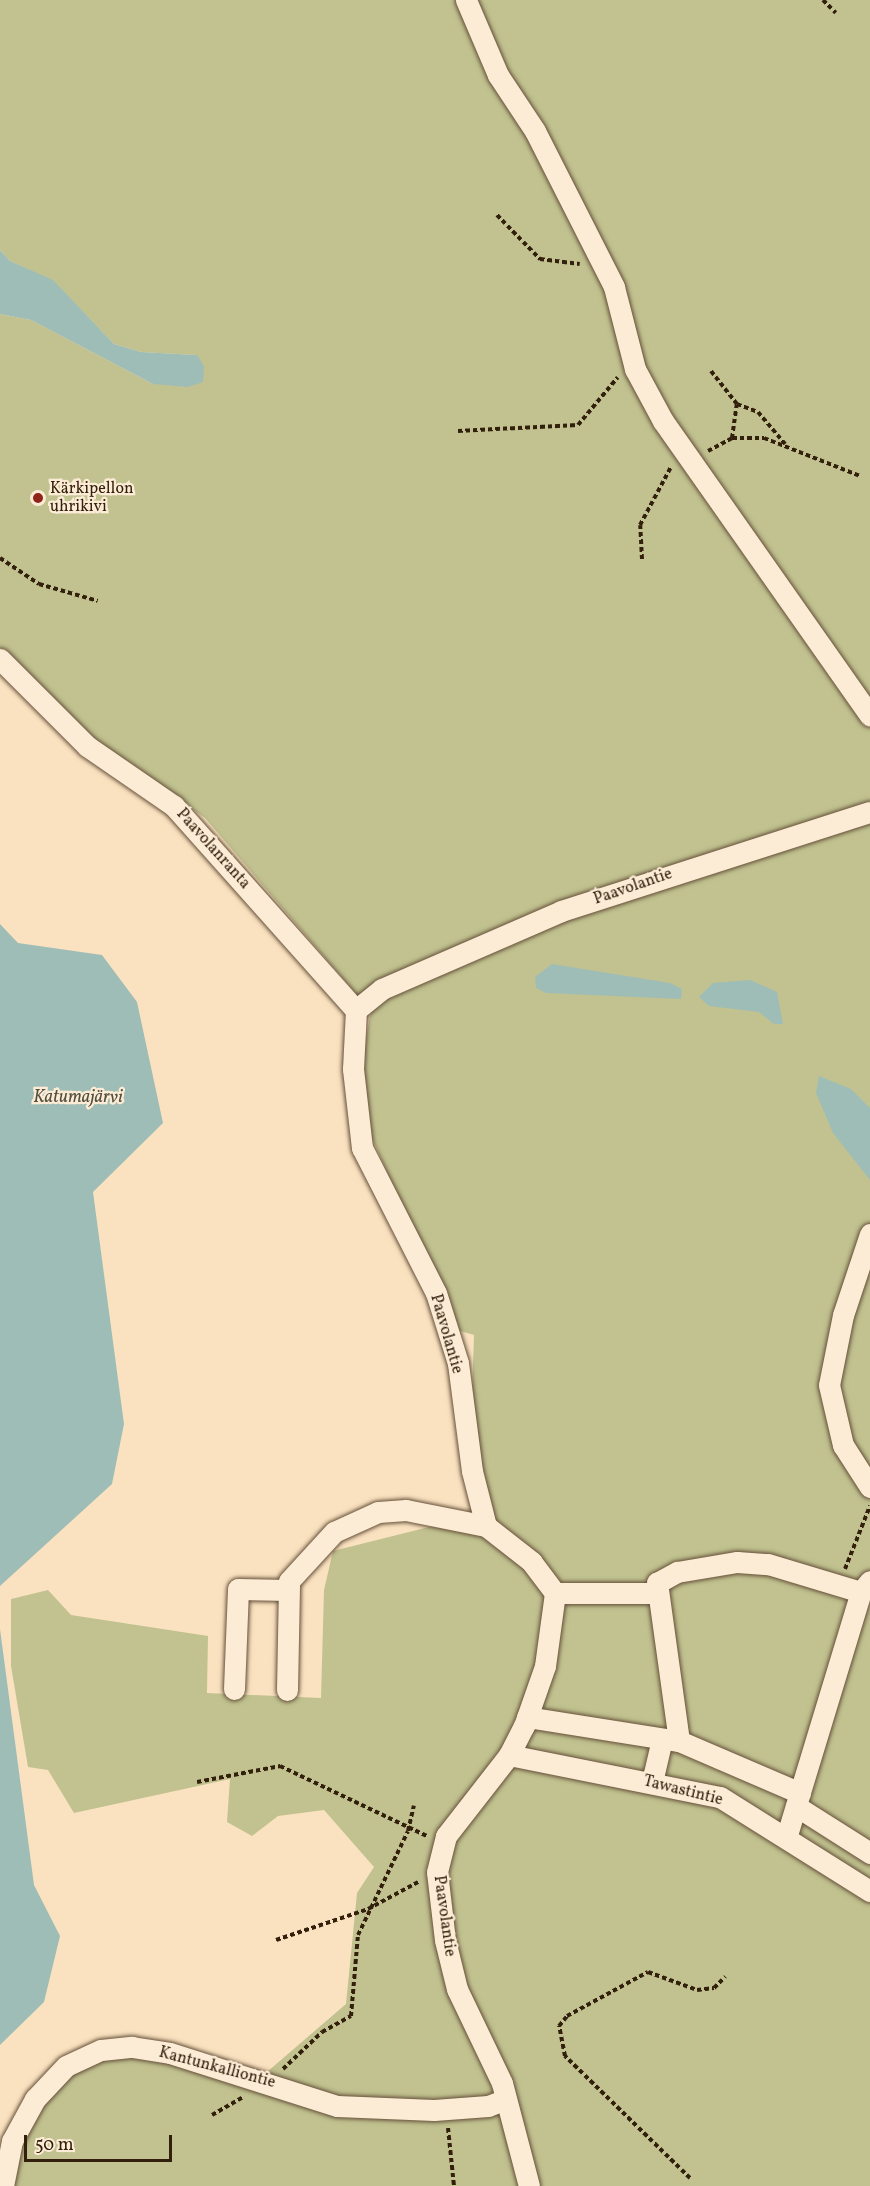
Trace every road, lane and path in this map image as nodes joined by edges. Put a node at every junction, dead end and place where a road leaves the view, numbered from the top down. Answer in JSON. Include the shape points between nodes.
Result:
{"nodes":[{"id":1,"x":466,"y":0,"type":"edge"},
{"id":2,"x":823,"y":0,"type":"edge"},
{"id":3,"x":836,"y":13,"type":"dead end"},
{"id":4,"x":497,"y":215,"type":"dead end"},
{"id":5,"x":604,"y":267,"type":"junction"},
{"id":6,"x":635,"y":369,"type":"junction"},
{"id":7,"x":711,"y":371,"type":"dead end"},
{"id":8,"x":737,"y":404,"type":"junction"},
{"id":9,"x":458,"y":430,"type":"dead end"},
{"id":10,"x":732,"y":438,"type":"junction"},
{"id":11,"x":786,"y":444,"type":"junction"},
{"id":12,"x":693,"y":456,"type":"junction"},
{"id":13,"x":860,"y":476,"type":"dead end"},
{"id":14,"x":0,"y":558,"type":"edge"},
{"id":15,"x":642,"y":559,"type":"dead end"},
{"id":16,"x":98,"y":601,"type":"dead end"},
{"id":17,"x":0,"y":659,"type":"edge"},
{"id":18,"x":870,"y":716,"type":"edge"},
{"id":19,"x":870,"y":812,"type":"edge"},
{"id":20,"x":356,"y":1010,"type":"junction"},
{"id":21,"x":870,"y":1233,"type":"edge"},
{"id":22,"x":870,"y":1487,"type":"edge"},
{"id":23,"x":870,"y":1506,"type":"edge"},
{"id":24,"x":486,"y":1526,"type":"junction"},
{"id":25,"x":858,"y":1586,"type":"edge"},
{"id":26,"x":288,"y":1590,"type":"junction"},
{"id":27,"x":555,"y":1593,"type":"junction"},
{"id":28,"x":658,"y":1593,"type":"junction"},
{"id":29,"x":234,"y":1689,"type":"dead end"},
{"id":30,"x":286,"y":1690,"type":"dead end"},
{"id":31,"x":527,"y":1717,"type":"junction"},
{"id":32,"x":671,"y":1740,"type":"junction"},
{"id":33,"x":509,"y":1755,"type":"junction"},
{"id":34,"x":197,"y":1782,"type":"dead end"},
{"id":35,"x":652,"y":1782,"type":"junction"},
{"id":36,"x":798,"y":1799,"type":"junction"},
{"id":37,"x":414,"y":1806,"type":"dead end"},
{"id":38,"x":408,"y":1831,"type":"junction"},
{"id":39,"x":787,"y":1835,"type":"junction"},
{"id":40,"x":446,"y":1836,"type":"junction"},
{"id":41,"x":870,"y":1853,"type":"edge"},
{"id":42,"x":437,"y":1872,"type":"junction"},
{"id":43,"x":870,"y":1891,"type":"edge"},
{"id":44,"x":368,"y":1909,"type":"junction"},
{"id":45,"x":276,"y":1941,"type":"dead end"},
{"id":46,"x":725,"y":1977,"type":"dead end"},
{"id":47,"x":270,"y":2081,"type":"junction"},
{"id":48,"x":506,"y":2099,"type":"junction"},
{"id":49,"x":446,"y":2109,"type":"junction"},
{"id":50,"x":212,"y":2115,"type":"dead end"},
{"id":51,"x":690,"y":2178,"type":"dead end"},
{"id":52,"x":3,"y":2186,"type":"edge"},
{"id":53,"x":454,"y":2186,"type":"edge"},
{"id":54,"x":529,"y":2186,"type":"edge"}],
"edges":[{"from":1,"to":5,"type":"street","via":[[498,75],[535,131]]},
{"from":2,"to":3,"type":"path"},
{"from":4,"to":5,"type":"path","via":[[540,259]]},
{"from":5,"to":6,"type":"street"},
{"from":6,"to":9,"type":"path","via":[[608,385],[578,425]]},
{"from":6,"to":12,"type":"street","via":[[663,421]]},
{"from":7,"to":8,"type":"path"},
{"from":8,"to":10,"type":"path"},
{"from":8,"to":11,"type":"path","via":[[758,412]]},
{"from":10,"to":11,"type":"path"},
{"from":10,"to":12,"type":"path"},
{"from":11,"to":13,"type":"path"},
{"from":12,"to":15,"type":"path","via":[[665,472],[650,499],[640,525]]},
{"from":12,"to":18,"type":"street"},
{"from":14,"to":16,"type":"path","via":[[39,584]]},
{"from":17,"to":20,"type":"street","name":"Paavolanranta","via":[[87,746],[174,806]]},
{"from":19,"to":20,"type":"street","name":"Paavolantie","via":[[561,911],[382,989]]},
{"from":20,"to":24,"type":"street","name":"Paavolantie","via":[[353,1069],[363,1148],[439,1303],[458,1363],[472,1471]]},
{"from":21,"to":22,"type":"street","via":[[843,1315],[829,1385],[843,1445]]},
{"from":23,"to":25,"type":"path","via":[[844,1571]]},
{"from":24,"to":26,"type":"street","via":[[447,1514],[378,1512],[334,1532],[301,1563]]},
{"from":24,"to":27,"type":"street","via":[[532,1562]]},
{"from":25,"to":28,"type":"street","via":[[768,1564],[737,1562],[677,1572],[657,1583]]},
{"from":25,"to":36,"type":"street"},
{"from":26,"to":29,"type":"street","via":[[237,1588]]},
{"from":26,"to":30,"type":"street"},
{"from":27,"to":28,"type":"street"},
{"from":27,"to":31,"type":"street","name":"Paavolantie","via":[[544,1666]]},
{"from":28,"to":32,"type":"street"},
{"from":31,"to":32,"type":"street"},
{"from":31,"to":33,"type":"street","name":"Paavolantie"},
{"from":32,"to":35,"type":"street"},
{"from":32,"to":36,"type":"street"},
{"from":33,"to":35,"type":"street","name":"Tawastintie"},
{"from":33,"to":40,"type":"street","name":"Paavolantie"},
{"from":34,"to":38,"type":"path","via":[[280,1766]]},
{"from":35,"to":39,"type":"street","name":"Tawastintie","via":[[720,1797]]},
{"from":36,"to":39,"type":"street"},
{"from":36,"to":41,"type":"street"},
{"from":37,"to":38,"type":"path"},
{"from":38,"to":40,"type":"path"},
{"from":38,"to":44,"type":"path"},
{"from":39,"to":43,"type":"street","name":"Tawastintie"},
{"from":40,"to":42,"type":"street","name":"Paavolantie"},
{"from":42,"to":44,"type":"path"},
{"from":42,"to":48,"type":"street","name":"Paavolantie","via":[[457,1989]]},
{"from":44,"to":45,"type":"path"},
{"from":44,"to":47,"type":"path","via":[[358,1935],[351,2016],[322,2032]]},
{"from":46,"to":51,"type":"path","via":[[714,1988],[696,1990],[648,1972],[567,2016],[559,2026],[565,2056]]},
{"from":47,"to":49,"type":"street","name":"Kantunkalliontie","via":[[337,2106]]},
{"from":47,"to":50,"type":"path"},
{"from":47,"to":52,"type":"street","name":"Kantunkalliontie","via":[[132,2047],[82,2056],[50,2080],[20,2120]]},
{"from":48,"to":49,"type":"street","name":"Kantunkalliontie","via":[[488,2106]]},
{"from":48,"to":54,"type":"street","name":"Paavolantie"},
{"from":49,"to":53,"type":"path"}]}
